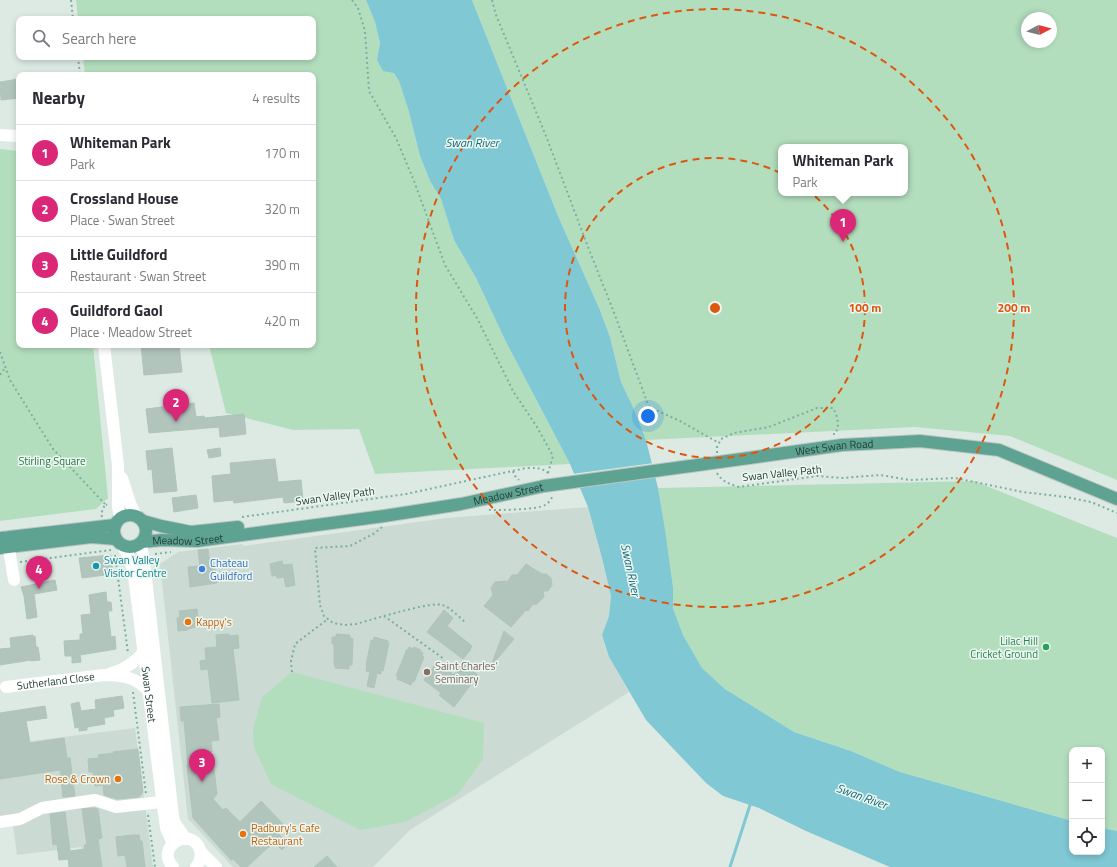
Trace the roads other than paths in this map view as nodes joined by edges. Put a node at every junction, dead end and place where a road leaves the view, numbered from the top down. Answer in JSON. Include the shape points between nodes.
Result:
{"nodes":[{"id":1,"x":0,"y":136,"type":"edge"},
{"id":2,"x":16,"y":136,"type":"edge"},
{"id":3,"x":104,"y":348,"type":"edge"},
{"id":4,"x":118,"y":465,"type":"junction"},
{"id":5,"x":544,"y":486,"type":"junction"},
{"id":6,"x":1117,"y":499,"type":"edge"},
{"id":7,"x":140,"y":518,"type":"junction"},
{"id":8,"x":118,"y":522,"type":"junction"},
{"id":9,"x":4,"y":542,"type":"edge"},
{"id":10,"x":119,"y":542,"type":"junction"},
{"id":11,"x":142,"y":543,"type":"junction"},
{"id":12,"x":14,"y":580,"type":"dead end"},
{"id":13,"x":144,"y":652,"type":"junction"},
{"id":14,"x":104,"y":675,"type":"junction"},
{"id":15,"x":6,"y":687,"type":"dead end"},
{"id":16,"x":149,"y":692,"type":"junction"},
{"id":17,"x":167,"y":802,"type":"junction"},
{"id":18,"x":0,"y":822,"type":"edge"},
{"id":19,"x":186,"y":839,"type":"junction"},
{"id":20,"x":173,"y":844,"type":"junction"},
{"id":21,"x":200,"y":851,"type":"junction"},
{"id":22,"x":172,"y":866,"type":"edge"},
{"id":23,"x":196,"y":867,"type":"edge"},
{"id":24,"x":216,"y":867,"type":"edge"}],
"edges":[{"from":1,"to":2,"type":"street"},
{"from":3,"to":4,"type":"street"},
{"from":4,"to":7,"type":"street","via":[[130,503]]},
{"from":4,"to":8,"type":"street"},
{"from":5,"to":6,"type":"main road","name":"West Swan Road","bridge":true,"via":[[842,446],[920,441],[999,450]]},
{"from":5,"to":7,"type":"main road","name":"Meadow Street","via":[[362,512],[200,531],[179,530]]},
{"from":5,"to":11,"type":"main road","name":"Meadow Street","via":[[461,504],[396,514],[197,541],[162,540]]},
{"from":7,"to":8,"type":"main road","via":[[128,515]]},
{"from":7,"to":11,"type":"main road","via":[[146,527]]},
{"from":8,"to":9,"type":"main road"},
{"from":8,"to":10,"type":"main road","via":[[114,531]]},
{"from":9,"to":10,"type":"main road","via":[[91,537]]},
{"from":9,"to":12,"type":"street"},
{"from":10,"to":11,"type":"main road","via":[[130,548]]},
{"from":10,"to":13,"type":"street","name":"Swan Street","via":[[129,556],[134,576]]},
{"from":11,"to":17,"type":"street","name":"Swan Street"},
{"from":13,"to":14,"type":"street","name":"Sutherland Close","via":[[121,670]]},
{"from":13,"to":16,"type":"street","name":"Swan Street"},
{"from":14,"to":15,"type":"street","name":"Sutherland Close"},
{"from":14,"to":16,"type":"street","name":"Sutherland Close","via":[[133,679]]},
{"from":16,"to":17,"type":"street","name":"Swan Street"},
{"from":17,"to":18,"type":"street","via":[[116,807],[95,800],[42,808],[20,819]]},
{"from":17,"to":19,"type":"street","name":"Swan Street","via":[[174,822]]},
{"from":17,"to":20,"type":"street","name":"Swan Street","via":[[166,828]]},
{"from":19,"to":20,"type":"street"},
{"from":19,"to":21,"type":"street","name":"Swan Street","via":[[197,844]]},
{"from":20,"to":22,"type":"street","via":[[168,852]]},
{"from":21,"to":23,"type":"street","via":[[201,858]]},
{"from":21,"to":24,"type":"street","name":"Swan Street"}]}
